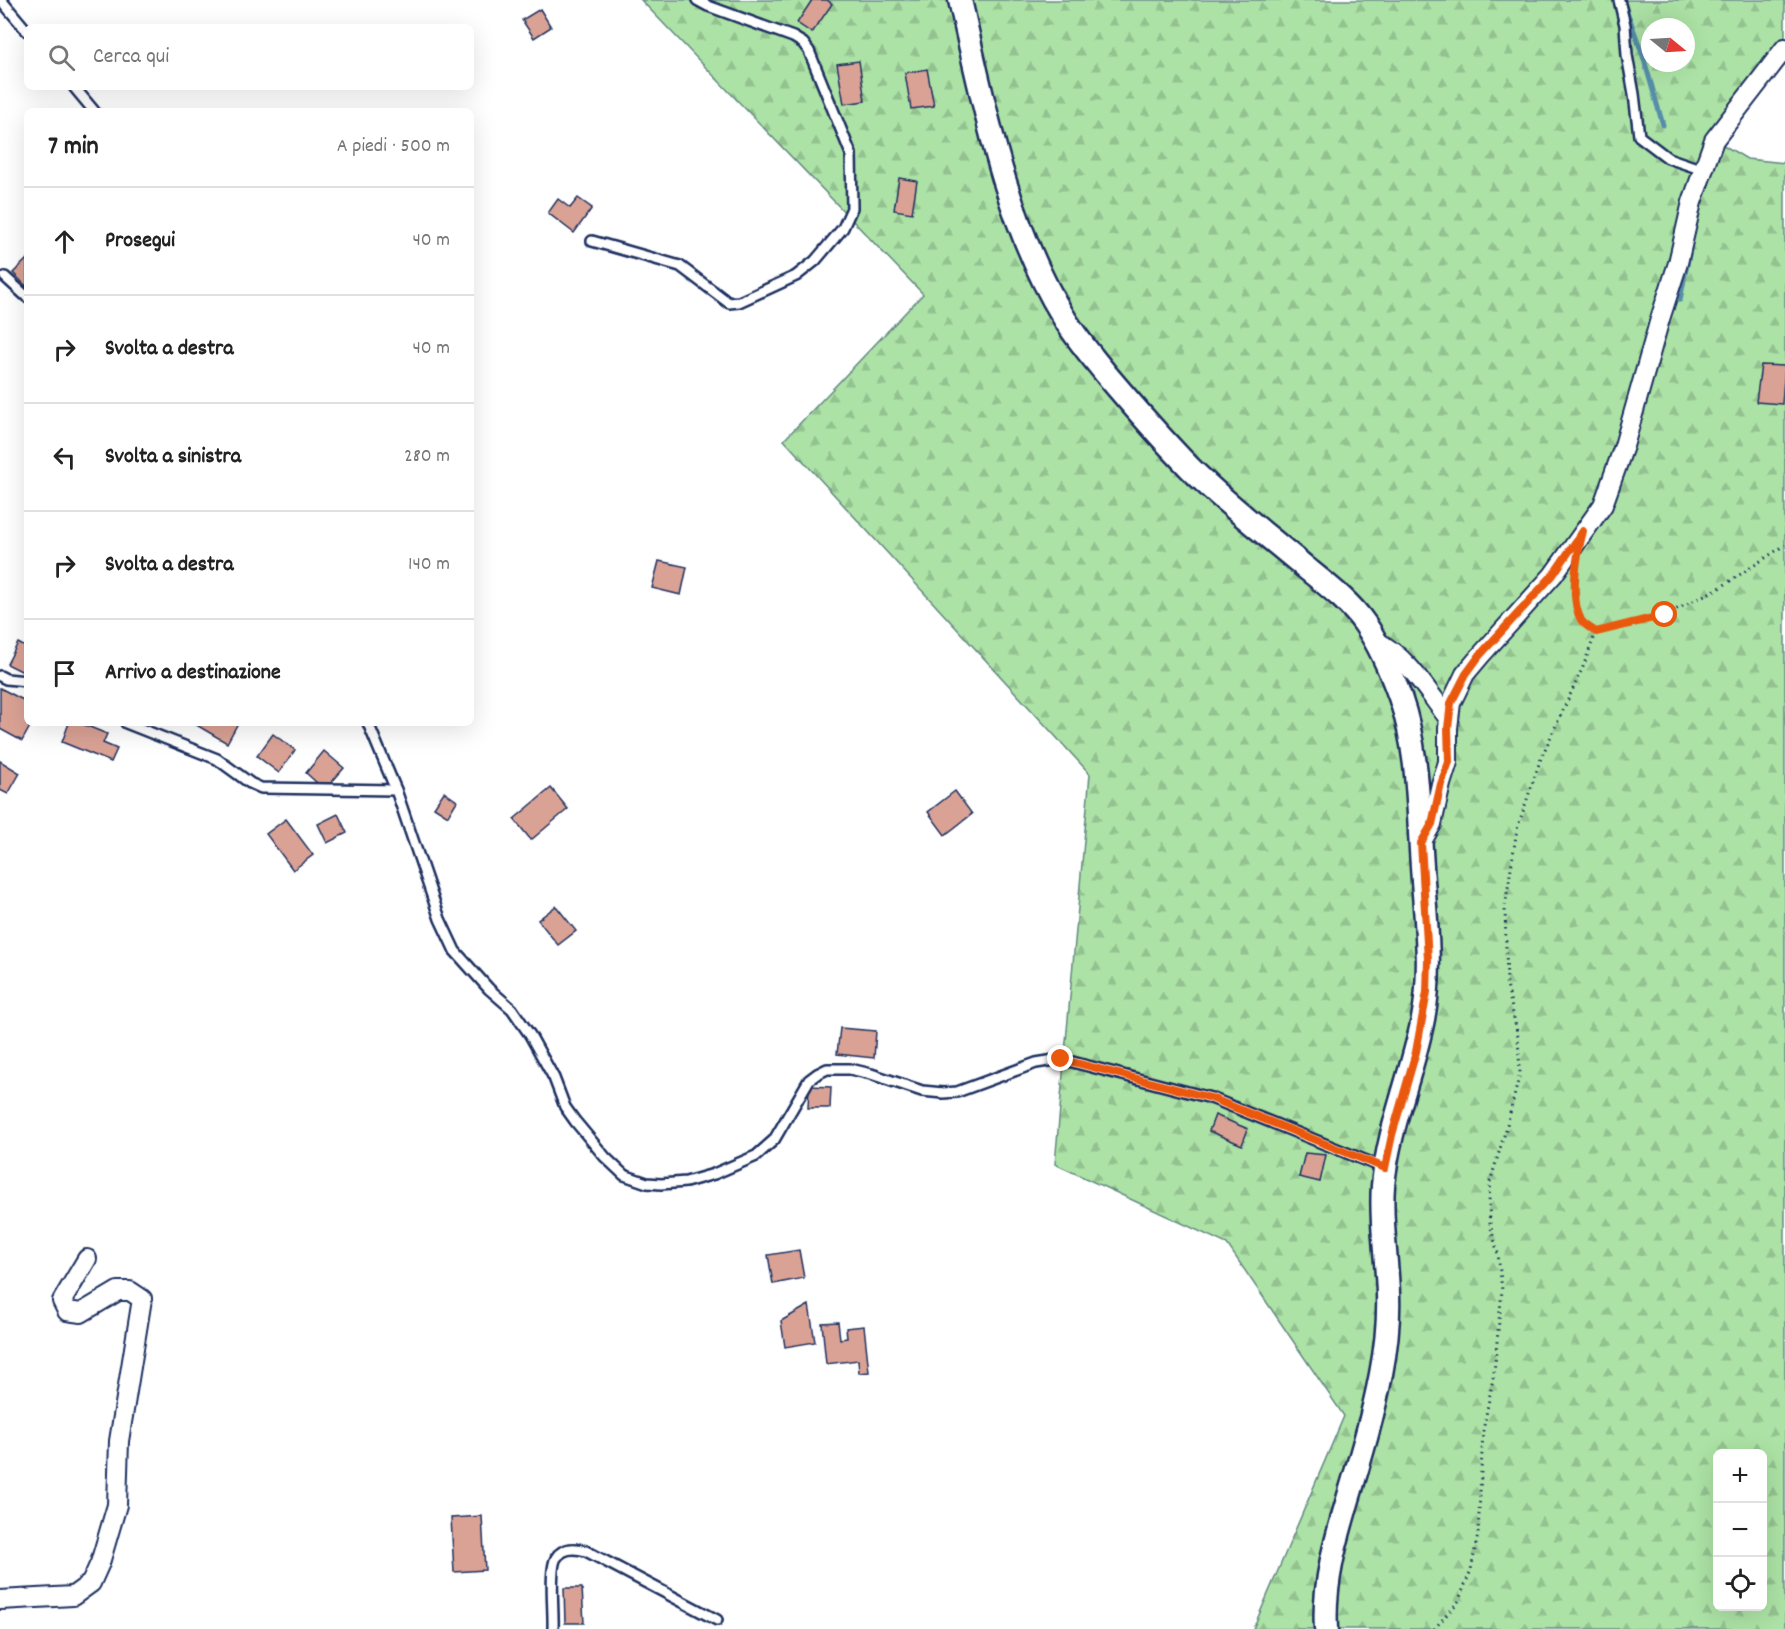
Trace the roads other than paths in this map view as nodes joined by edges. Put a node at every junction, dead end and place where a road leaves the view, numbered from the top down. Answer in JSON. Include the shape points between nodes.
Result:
{"nodes":[{"id":1,"x":1,"y":0,"type":"edge"},
{"id":2,"x":697,"y":0,"type":"edge"},
{"id":3,"x":960,"y":0,"type":"edge"},
{"id":4,"x":1618,"y":0,"type":"edge"},
{"id":5,"x":24,"y":27,"type":"edge"},
{"id":6,"x":1785,"y":48,"type":"edge"},
{"id":7,"x":76,"y":90,"type":"edge"},
{"id":8,"x":92,"y":108,"type":"edge"},
{"id":9,"x":1704,"y":170,"type":"junction"},
{"id":10,"x":592,"y":241,"type":"dead end"},
{"id":11,"x":5,"y":277,"type":"dead end"},
{"id":12,"x":24,"y":294,"type":"edge"},
{"id":13,"x":1376,"y":641,"type":"junction"},
{"id":14,"x":0,"y":676,"type":"edge"},
{"id":15,"x":24,"y":681,"type":"edge"},
{"id":16,"x":1449,"y":719,"type":"junction"},
{"id":17,"x":134,"y":726,"type":"edge"},
{"id":18,"x":369,"y":726,"type":"edge"},
{"id":19,"x":396,"y":790,"type":"junction"},
{"id":20,"x":1421,"y":843,"type":"junction"},
{"id":21,"x":1385,"y":1168,"type":"junction"},
{"id":22,"x":87,"y":1259,"type":"dead end"},
{"id":23,"x":0,"y":1600,"type":"edge"},
{"id":24,"x":717,"y":1620,"type":"dead end"},
{"id":25,"x":1321,"y":1626,"type":"edge"},
{"id":26,"x":553,"y":1629,"type":"edge"}],
"edges":[{"from":1,"to":5,"type":"lane"},
{"from":2,"to":10,"type":"lane","via":[[794,38],[809,51],[851,154],[852,208],[848,218],[815,261],[801,272],[739,302],[729,303],[680,266]]},
{"from":3,"to":13,"type":"street","via":[[1006,183],[1030,251],[1062,316],[1119,389],[1193,470],[1343,599]]},
{"from":4,"to":9,"type":"lane","via":[[1625,25],[1639,136],[1668,158]]},
{"from":6,"to":9,"type":"street","via":[[1714,140]]},
{"from":7,"to":8,"type":"lane"},
{"from":9,"to":16,"type":"street","via":[[1603,505],[1553,575],[1466,674],[1451,703]]},
{"from":11,"to":12,"type":"lane"},
{"from":13,"to":16,"type":"street","via":[[1387,646],[1419,678]]},
{"from":13,"to":20,"type":"street","via":[[1409,729]]},
{"from":14,"to":15,"type":"lane"},
{"from":16,"to":20,"type":"street","via":[[1449,762],[1432,824]]},
{"from":17,"to":19,"type":"lane","via":[[218,759],[261,788]]},
{"from":18,"to":19,"type":"lane"},
{"from":19,"to":21,"type":"lane","via":[[440,919],[455,951],[512,1009],[554,1078],[565,1107],[586,1136],[614,1166],[634,1179],[661,1184],[686,1182],[756,1156],[774,1140],[809,1080],[827,1069],[850,1069],[943,1093],[957,1092],[1036,1063],[1061,1059],[1211,1098]]},
{"from":20,"to":21,"type":"street","via":[[1427,992],[1416,1052]]},
{"from":21,"to":25,"type":"street","via":[[1383,1217],[1388,1296],[1382,1368],[1373,1415],[1333,1551]]},
{"from":22,"to":23,"type":"street","via":[[62,1301],[68,1311],[81,1313],[118,1291],[130,1291],[142,1299],[119,1441],[117,1504],[91,1583],[73,1596]]},
{"from":24,"to":26,"type":"lane","via":[[576,1548],[557,1556],[554,1566]]}]}
